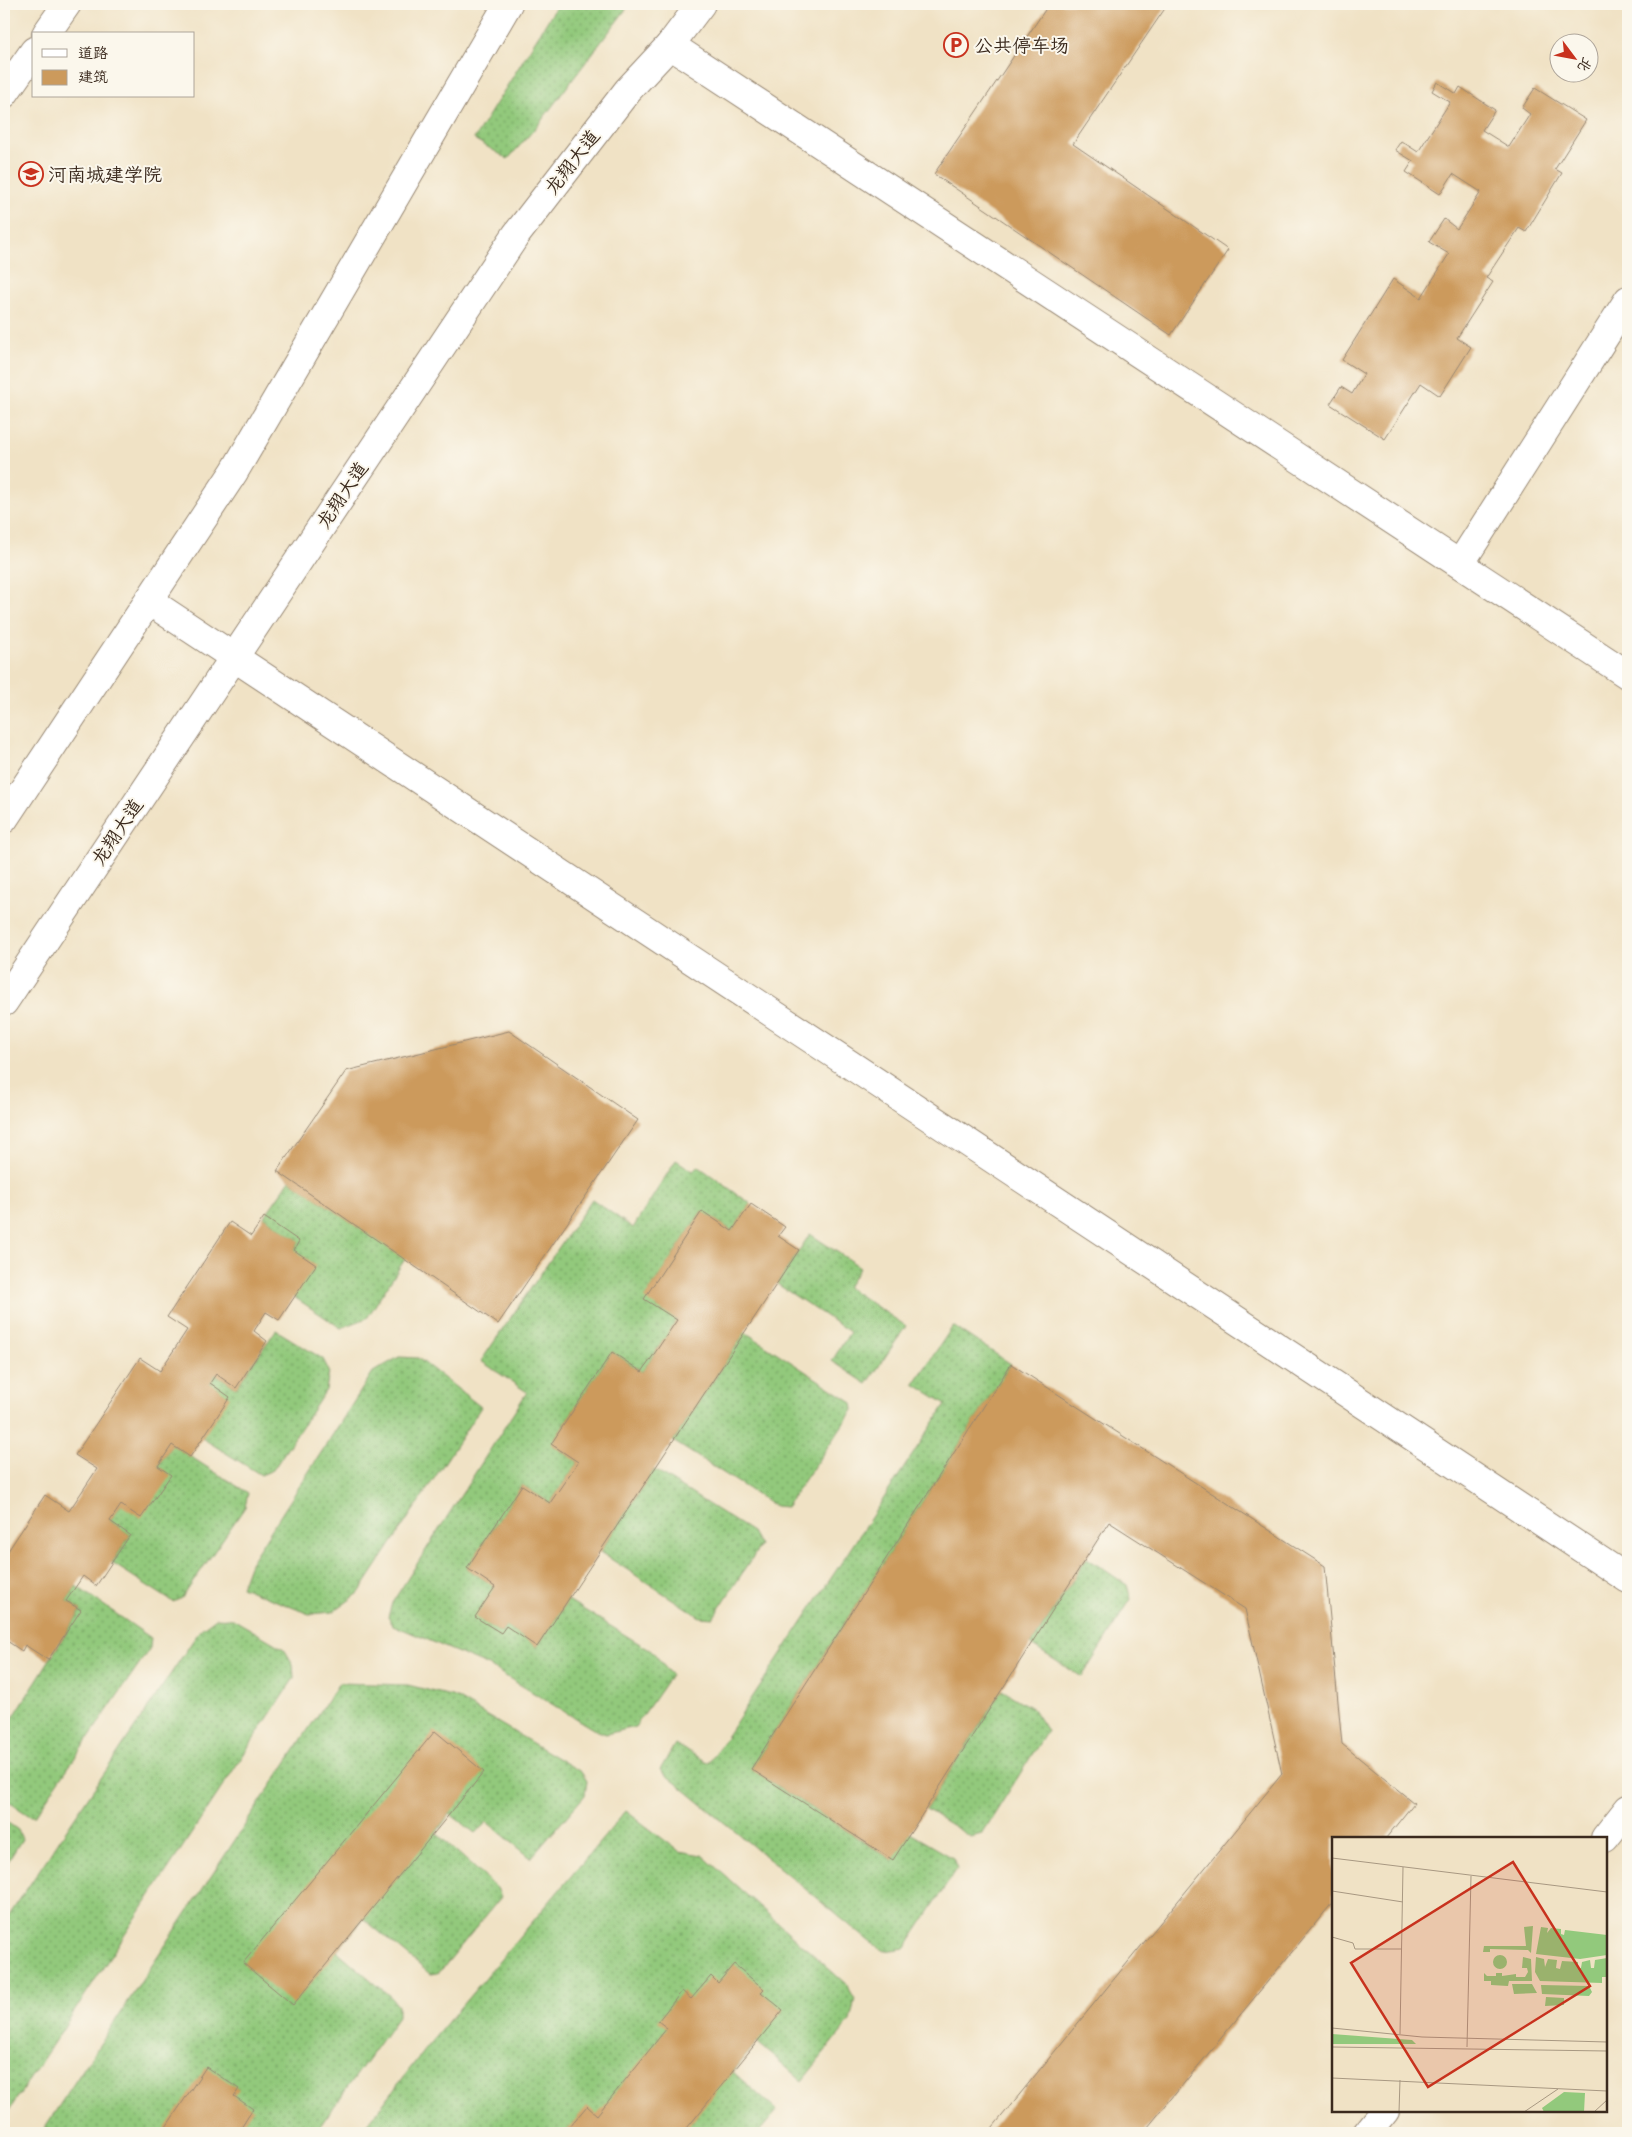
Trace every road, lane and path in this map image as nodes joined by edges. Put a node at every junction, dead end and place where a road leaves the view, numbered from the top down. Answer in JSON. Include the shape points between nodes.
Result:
{"nodes":[{"id":1,"x":66,"y":4,"type":"edge"},
{"id":2,"x":508,"y":4,"type":"edge"},
{"id":3,"x":701,"y":4,"type":"edge"},
{"id":4,"x":47,"y":32,"type":"edge"},
{"id":5,"x":670,"y":45,"type":"junction"},
{"id":6,"x":32,"y":54,"type":"edge"},
{"id":7,"x":4,"y":94,"type":"edge"},
{"id":8,"x":1628,"y":300,"type":"edge"},
{"id":9,"x":1460,"y":564,"type":"junction"},
{"id":10,"x":149,"y":600,"type":"junction"},
{"id":11,"x":234,"y":656,"type":"junction"},
{"id":12,"x":1628,"y":675,"type":"edge"},
{"id":13,"x":4,"y":819,"type":"edge"},
{"id":14,"x":4,"y":1002,"type":"edge"},
{"id":15,"x":1628,"y":1579,"type":"edge"},
{"id":16,"x":1628,"y":1809,"type":"edge"},
{"id":17,"x":1606,"y":1837,"type":"edge"},
{"id":18,"x":1384,"y":2112,"type":"edge"},
{"id":19,"x":1367,"y":2133,"type":"edge"}],
"edges":[{"from":1,"to":4,"type":"main road"},
{"from":2,"to":10,"type":"main road","via":[[234,472]]},
{"from":3,"to":5,"type":"main road","name":"龙翔大道"},
{"from":5,"to":9,"type":"main road"},
{"from":5,"to":11,"type":"main road","name":"龙翔大道","via":[[628,90],[516,235]]},
{"from":6,"to":7,"type":"main road"},
{"from":8,"to":9,"type":"main road"},
{"from":9,"to":12,"type":"main road"},
{"from":10,"to":11,"type":"main road"},
{"from":10,"to":13,"type":"main road"},
{"from":11,"to":14,"type":"main road","name":"龙翔大道"},
{"from":11,"to":15,"type":"main road"},
{"from":16,"to":17,"type":"main road"},
{"from":18,"to":19,"type":"main road"}]}
